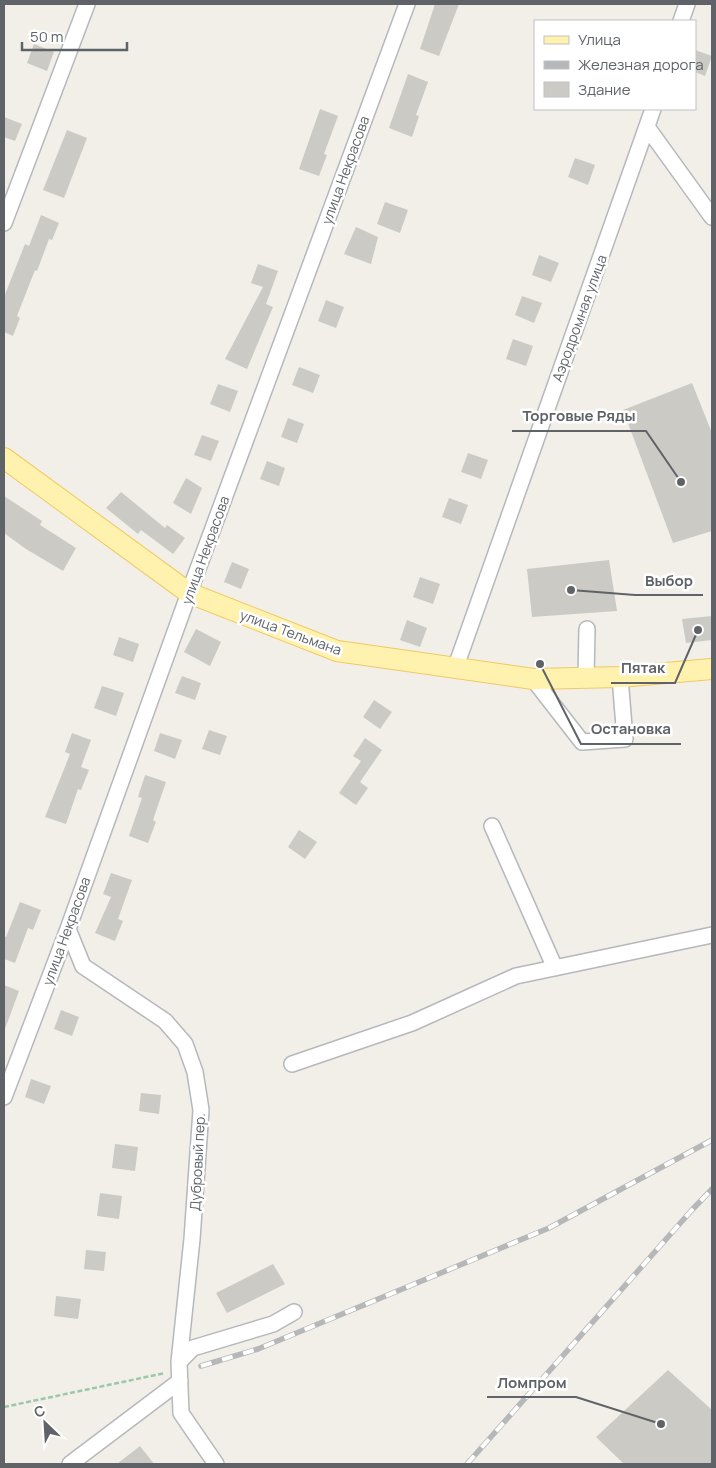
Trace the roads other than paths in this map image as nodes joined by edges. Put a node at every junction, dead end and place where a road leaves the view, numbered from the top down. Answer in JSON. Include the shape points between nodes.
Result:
{"nodes":[{"id":1,"x":87,"y":4,"type":"edge"},
{"id":2,"x":407,"y":4,"type":"edge"},
{"id":3,"x":687,"y":4,"type":"edge"},
{"id":4,"x":681,"y":20,"type":"edge"},
{"id":5,"x":653,"y":110,"type":"edge"},
{"id":6,"x":647,"y":127,"type":"junction"},
{"id":7,"x":712,"y":218,"type":"edge"},
{"id":8,"x":4,"y":223,"type":"edge"},
{"id":9,"x":4,"y":458,"type":"edge"},
{"id":10,"x":189,"y":593,"type":"junction"},
{"id":11,"x":587,"y":629,"type":"dead end"},
{"id":12,"x":455,"y":669,"type":"junction"},
{"id":13,"x":712,"y":669,"type":"edge"},
{"id":14,"x":586,"y":677,"type":"junction"},
{"id":15,"x":620,"y":677,"type":"junction"},
{"id":16,"x":533,"y":679,"type":"junction"},
{"id":17,"x":492,"y":826,"type":"dead end"},
{"id":18,"x":68,"y":929,"type":"junction"},
{"id":19,"x":712,"y":935,"type":"edge"},
{"id":20,"x":555,"y":968,"type":"junction"},
{"id":21,"x":292,"y":1064,"type":"dead end"},
{"id":22,"x":8,"y":1073,"type":"edge"},
{"id":23,"x":4,"y":1097,"type":"edge"},
{"id":24,"x":294,"y":1312,"type":"dead end"},
{"id":25,"x":179,"y":1371,"type":"junction"},
{"id":26,"x":76,"y":1463,"type":"edge"},
{"id":27,"x":216,"y":1464,"type":"edge"}],
"edges":[{"from":1,"to":8,"type":"street"},
{"from":2,"to":10,"type":"street","name":"улица Некрасова"},
{"from":3,"to":4,"type":"street"},
{"from":5,"to":6,"type":"street","name":"Аэродромная улица"},
{"from":6,"to":7,"type":"street"},
{"from":6,"to":12,"type":"street","name":"Аэродромная улица"},
{"from":9,"to":10,"type":"main road","name":"улица Тельмана"},
{"from":10,"to":12,"type":"main road","name":"улица Тельмана","via":[[337,651]]},
{"from":10,"to":18,"type":"street","name":"улица Некрасова"},
{"from":11,"to":14,"type":"street"},
{"from":12,"to":16,"type":"main road","name":"улица Тельмана"},
{"from":13,"to":15,"type":"main road","name":"улица Тельмана"},
{"from":14,"to":15,"type":"main road","name":"улица Тельмана"},
{"from":14,"to":16,"type":"main road","name":"улица Тельмана"},
{"from":15,"to":16,"type":"street","via":[[625,738],[582,742]]},
{"from":17,"to":20,"type":"street"},
{"from":18,"to":22,"type":"street","name":"улица Некрасова"},
{"from":18,"to":25,"type":"street","name":"Дубровый пер.","via":[[83,966],[165,1021],[185,1044],[195,1072],[200,1110]]},
{"from":19,"to":20,"type":"street"},
{"from":20,"to":21,"type":"street","via":[[516,976],[412,1023]]},
{"from":22,"to":23,"type":"street","name":"улица Некрасова"},
{"from":24,"to":25,"type":"street","via":[[273,1324],[193,1348]]},
{"from":25,"to":26,"type":"street"},
{"from":25,"to":27,"type":"street","name":"Дубровый пер.","via":[[181,1413]]}]}
